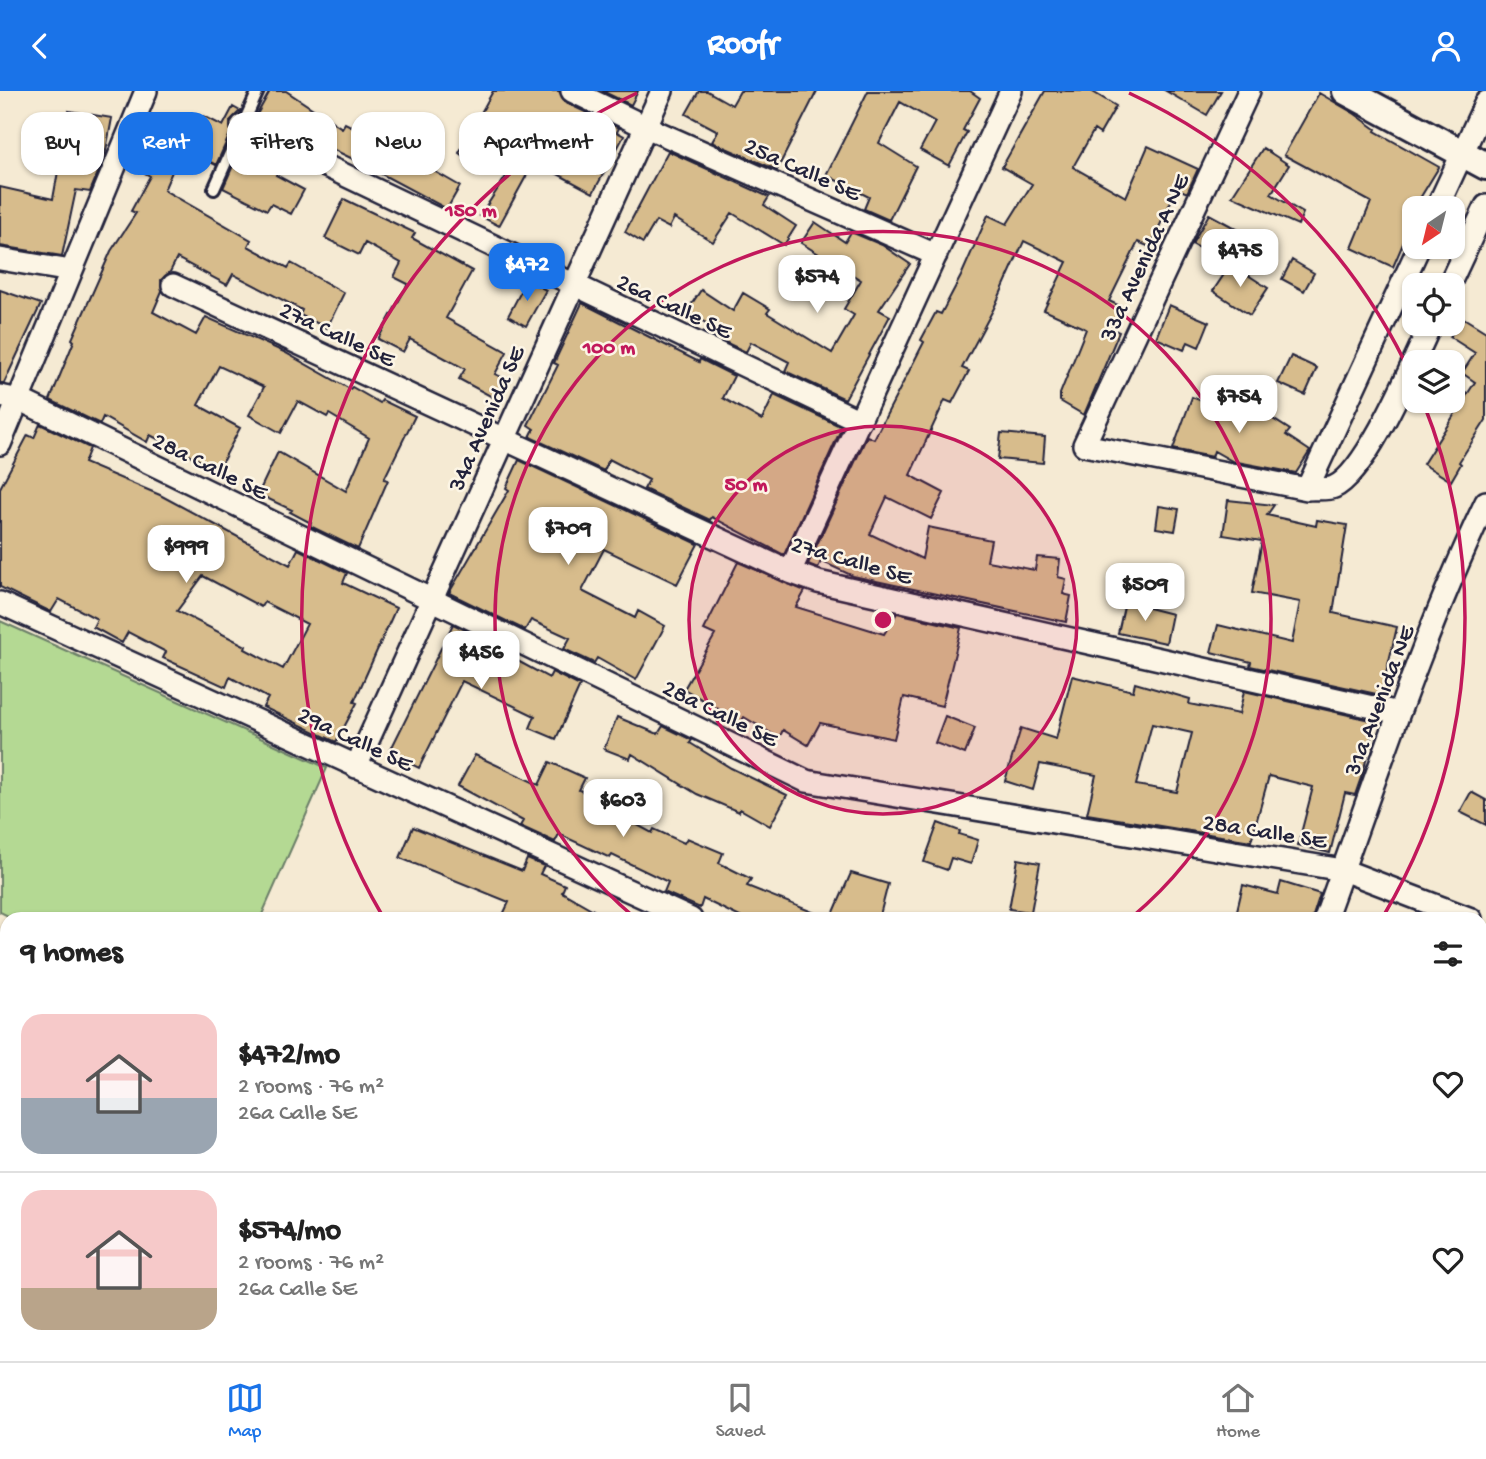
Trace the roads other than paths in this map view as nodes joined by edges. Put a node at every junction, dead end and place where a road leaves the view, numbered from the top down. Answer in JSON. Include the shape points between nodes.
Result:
{"nodes":[{"id":1,"x":146,"y":91,"type":"edge"},
{"id":2,"x":258,"y":91,"type":"edge"},
{"id":3,"x":572,"y":91,"type":"edge"},
{"id":4,"x":662,"y":91,"type":"edge"},
{"id":5,"x":1249,"y":91,"type":"edge"},
{"id":6,"x":1346,"y":91,"type":"edge"},
{"id":7,"x":1005,"y":93,"type":"edge"},
{"id":8,"x":1486,"y":102,"type":"edge"},
{"id":9,"x":248,"y":112,"type":"edge"},
{"id":10,"x":646,"y":127,"type":"junction"},
{"id":11,"x":1462,"y":153,"type":"junction"},
{"id":12,"x":227,"y":160,"type":"edge"},
{"id":13,"x":1486,"y":166,"type":"edge"},
{"id":14,"x":337,"y":172,"type":"edge"},
{"id":15,"x":214,"y":189,"type":"dead end"},
{"id":16,"x":1442,"y":196,"type":"edge"},
{"id":17,"x":1486,"y":206,"type":"edge"},
{"id":18,"x":936,"y":255,"type":"junction"},
{"id":19,"x":0,"y":259,"type":"edge"},
{"id":20,"x":1413,"y":259,"type":"edge"},
{"id":21,"x":71,"y":271,"type":"junction"},
{"id":22,"x":1455,"y":273,"type":"edge"},
{"id":23,"x":173,"y":285,"type":"dead end"},
{"id":24,"x":574,"y":286,"type":"junction"},
{"id":25,"x":1424,"y":336,"type":"edge"},
{"id":26,"x":10,"y":398,"type":"edge"},
{"id":27,"x":860,"y":421,"type":"junction"},
{"id":28,"x":505,"y":440,"type":"junction"},
{"id":29,"x":0,"y":444,"type":"edge"},
{"id":30,"x":1307,"y":489,"type":"junction"},
{"id":31,"x":1486,"y":502,"type":"edge"},
{"id":32,"x":790,"y":572,"type":"junction"},
{"id":33,"x":431,"y":602,"type":"junction"},
{"id":34,"x":0,"y":603,"type":"edge"},
{"id":35,"x":1399,"y":713,"type":"junction"},
{"id":36,"x":356,"y":767,"type":"junction"},
{"id":37,"x":1343,"y":870,"type":"junction"},
{"id":38,"x":647,"y":910,"type":"edge"},
{"id":39,"x":1328,"y":912,"type":"edge"},
{"id":40,"x":1453,"y":912,"type":"edge"}],
"edges":[{"from":1,"to":21,"type":"street"},
{"from":2,"to":9,"type":"lane"},
{"from":3,"to":10,"type":"street","name":"25a Calle SE"},
{"from":4,"to":10,"type":"street","name":"34a Avenida SE"},
{"from":5,"to":30,"type":"street","name":"33a Avenida A NE","via":[[1084,445]]},
{"from":6,"to":11,"type":"street"},
{"from":7,"to":18,"type":"street"},
{"from":8,"to":11,"type":"street"},
{"from":10,"to":18,"type":"street","name":"25a Calle SE"},
{"from":10,"to":24,"type":"street","name":"34a Avenida SE"},
{"from":11,"to":13,"type":"street"},
{"from":11,"to":16,"type":"street"},
{"from":12,"to":15,"type":"lane"},
{"from":14,"to":24,"type":"street","name":"26a Calle SE"},
{"from":17,"to":22,"type":"street"},
{"from":18,"to":27,"type":"street"},
{"from":19,"to":21,"type":"street"},
{"from":20,"to":30,"type":"street"},
{"from":21,"to":26,"type":"street"},
{"from":23,"to":28,"type":"street","name":"27a Calle SE"},
{"from":24,"to":27,"type":"street","name":"26a Calle SE"},
{"from":24,"to":28,"type":"street","name":"34a Avenida SE"},
{"from":25,"to":30,"type":"street","via":[[1358,465],[1334,487]]},
{"from":26,"to":29,"type":"street"},
{"from":26,"to":33,"type":"street","name":"28a Calle SE"},
{"from":27,"to":32,"type":"street"},
{"from":28,"to":32,"type":"street","name":"27a Calle SE"},
{"from":28,"to":33,"type":"street","name":"34a Avenida SE"},
{"from":31,"to":35,"type":"street","name":"31a Avenida NE"},
{"from":32,"to":35,"type":"street","name":"27a Calle SE"},
{"from":33,"to":36,"type":"street","name":"34a Avenida SE"},
{"from":33,"to":37,"type":"street","name":"28a Calle SE","via":[[806,781]]},
{"from":34,"to":36,"type":"street","name":"29a Calle SE"},
{"from":35,"to":37,"type":"street","name":"31a Avenida NE"},
{"from":36,"to":38,"type":"street","name":"29a Calle SE"},
{"from":37,"to":39,"type":"street","name":"31a Avenida NE"},
{"from":37,"to":40,"type":"street","name":"28a Calle SE"}]}
